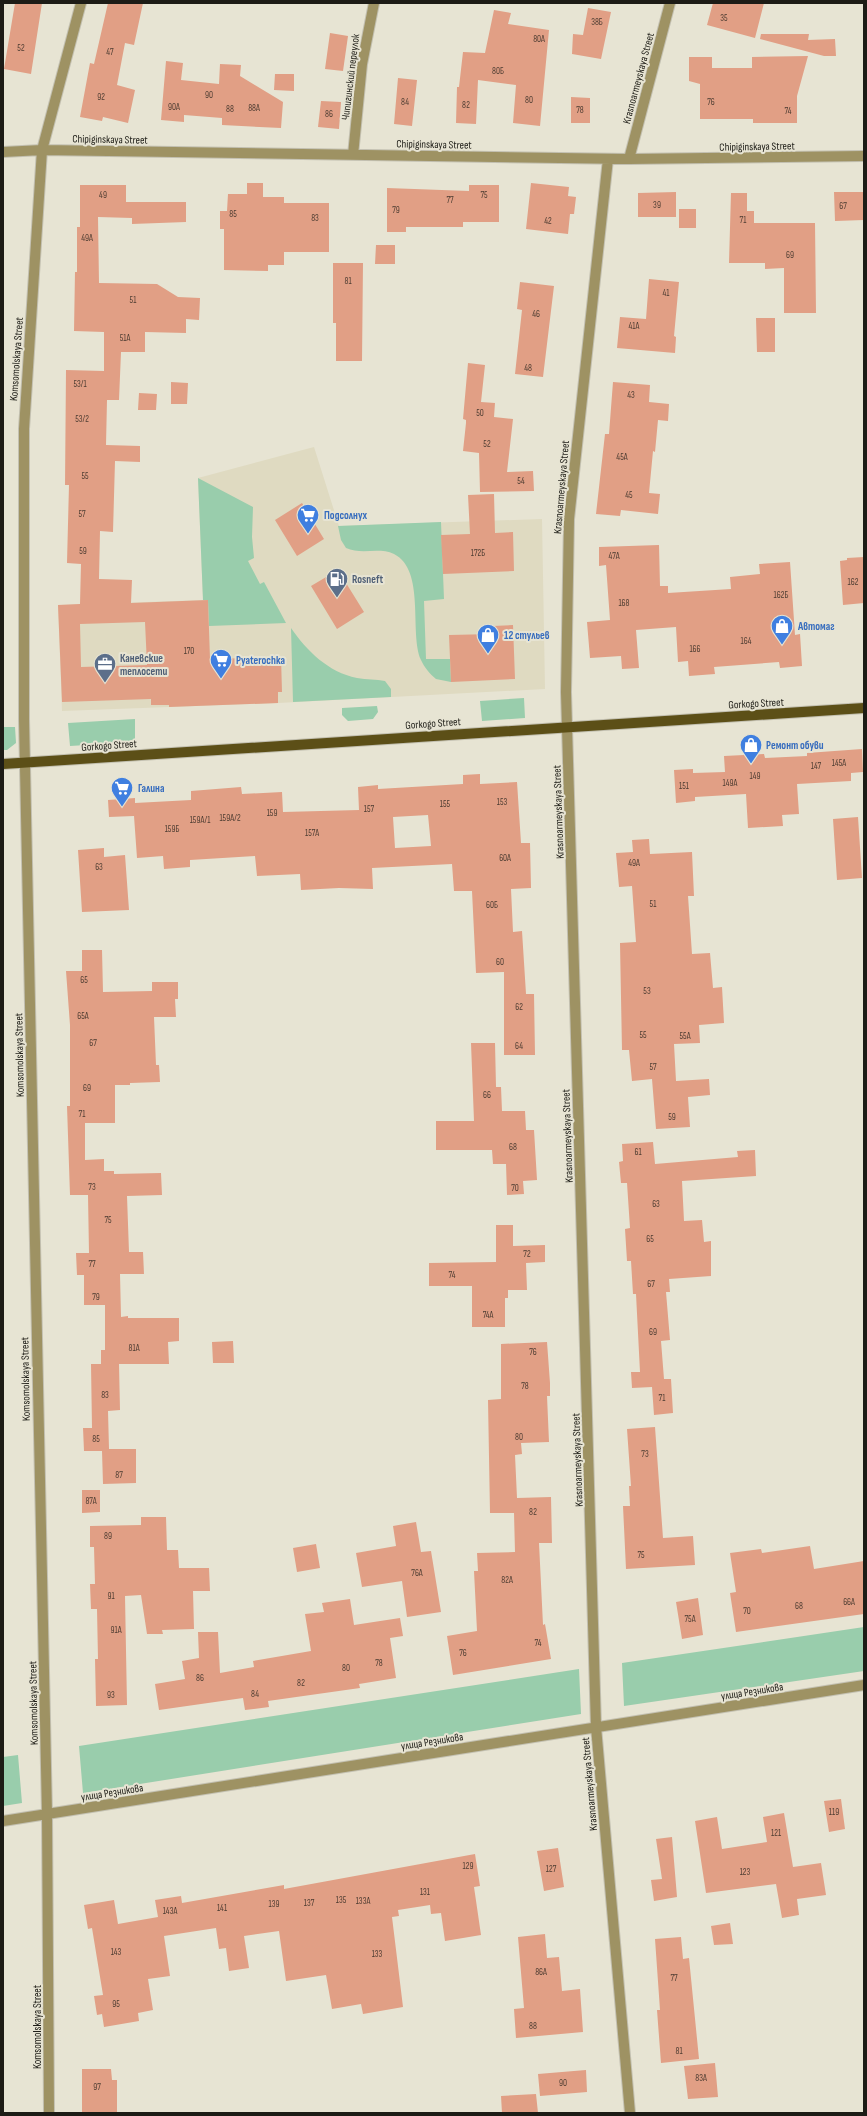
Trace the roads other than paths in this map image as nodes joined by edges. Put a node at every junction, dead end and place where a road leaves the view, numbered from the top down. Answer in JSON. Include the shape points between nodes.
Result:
{"nodes":[{"id":1,"x":81,"y":3,"type":"edge"},
{"id":2,"x":374,"y":3,"type":"edge"},
{"id":3,"x":670,"y":3,"type":"edge"},
{"id":4,"x":42,"y":150,"type":"junction"},
{"id":5,"x":3,"y":152,"type":"edge"},
{"id":6,"x":353,"y":155,"type":"junction"},
{"id":7,"x":864,"y":156,"type":"edge"},
{"id":8,"x":608,"y":159,"type":"junction"},
{"id":9,"x":630,"y":159,"type":"junction"},
{"id":10,"x":864,"y":708,"type":"edge"},
{"id":11,"x":567,"y":726,"type":"junction"},
{"id":12,"x":25,"y":762,"type":"junction"},
{"id":13,"x":3,"y":764,"type":"edge"},
{"id":14,"x":864,"y":1685,"type":"edge"},
{"id":15,"x":596,"y":1727,"type":"junction"},
{"id":16,"x":47,"y":1814,"type":"junction"},
{"id":17,"x":3,"y":1821,"type":"edge"},
{"id":18,"x":49,"y":2113,"type":"edge"},
{"id":19,"x":630,"y":2113,"type":"edge"}],
"edges":[{"from":1,"to":4,"type":"street","name":"Komsomolskaya Street"},
{"from":2,"to":6,"type":"street","name":"Чипигинский переулок","via":[[362,64]]},
{"from":3,"to":9,"type":"street","name":"Krasnoarmeyskaya Street"},
{"from":4,"to":5,"type":"street","name":"Chipiginskaya Street"},
{"from":4,"to":6,"type":"street","name":"Chipiginskaya Street"},
{"from":4,"to":12,"type":"street","name":"Komsomolskaya Street","via":[[24,429]]},
{"from":6,"to":8,"type":"street","name":"Chipiginskaya Street"},
{"from":7,"to":9,"type":"street","name":"Chipiginskaya Street"},
{"from":8,"to":9,"type":"street","name":"Chipiginskaya Street"},
{"from":8,"to":11,"type":"street","name":"Krasnoarmeyskaya Street","via":[[569,519]]},
{"from":10,"to":11,"type":"main road","name":"Gorkogo Street"},
{"from":11,"to":12,"type":"main road","name":"Gorkogo Street"},
{"from":11,"to":15,"type":"street","name":"Krasnoarmeyskaya Street"},
{"from":12,"to":13,"type":"main road","name":"Gorkogo Street"},
{"from":12,"to":16,"type":"street","name":"Komsomolskaya Street"},
{"from":14,"to":15,"type":"street","name":"улица Резникова"},
{"from":15,"to":16,"type":"street","name":"улица Резникова"},
{"from":15,"to":19,"type":"street","name":"Krasnoarmeyskaya Street"},
{"from":16,"to":17,"type":"street","name":"улица Резникова"},
{"from":16,"to":18,"type":"street","name":"Komsomolskaya Street"}]}
